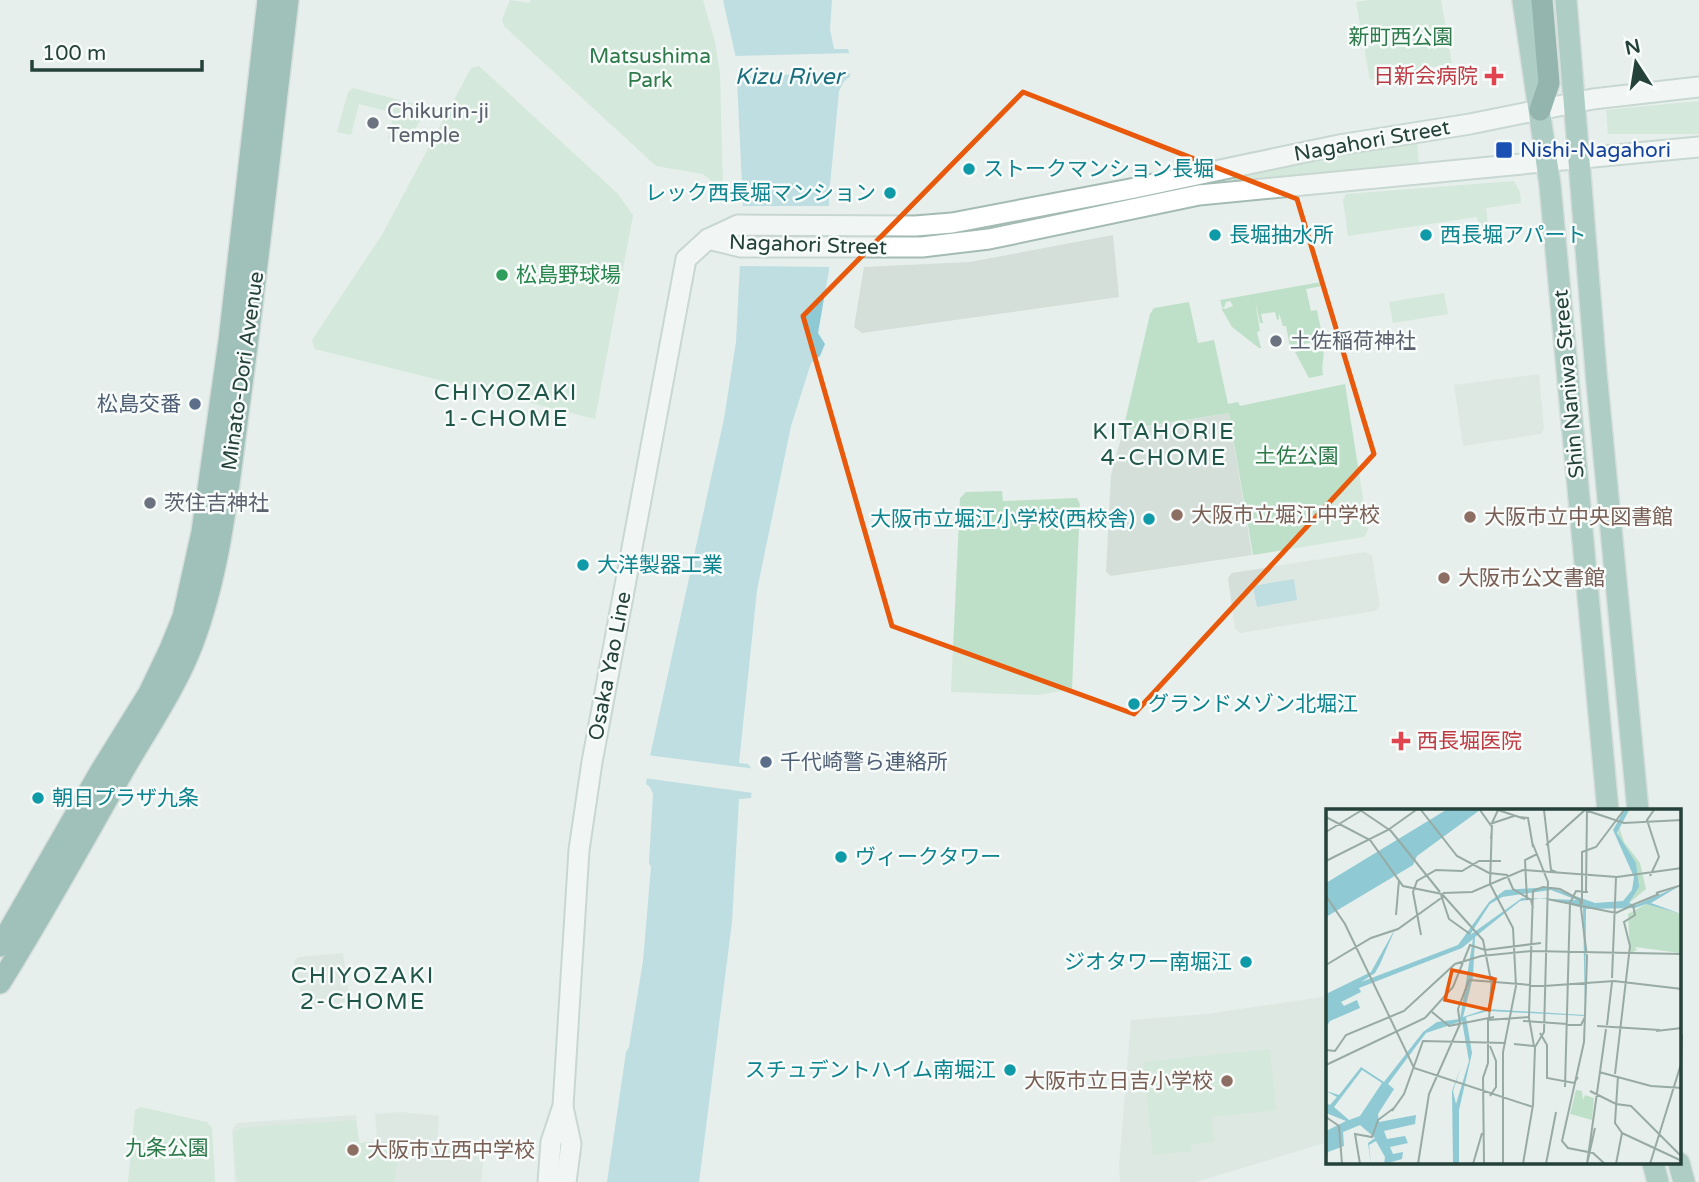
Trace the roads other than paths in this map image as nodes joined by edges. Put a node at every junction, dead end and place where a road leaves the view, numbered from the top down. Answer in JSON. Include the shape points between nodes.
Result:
{"nodes":[{"id":1,"x":268,"y":0,"type":"edge"},
{"id":2,"x":288,"y":0,"type":"edge"},
{"id":3,"x":1523,"y":0,"type":"edge"},
{"id":4,"x":1542,"y":0,"type":"edge"},
{"id":5,"x":1566,"y":0,"type":"edge"},
{"id":6,"x":1699,"y":87,"type":"edge"},
{"id":7,"x":1574,"y":103,"type":"junction"},
{"id":8,"x":1540,"y":110,"type":"junction"},
{"id":9,"x":1699,"y":147,"type":"edge"},
{"id":10,"x":1578,"y":158,"type":"junction"},
{"id":11,"x":1547,"y":161,"type":"junction"},
{"id":12,"x":708,"y":239,"type":"junction"},
{"id":13,"x":1608,"y":809,"type":"edge"},
{"id":14,"x":1638,"y":809,"type":"edge"},
{"id":15,"x":0,"y":946,"type":"edge"},
{"id":16,"x":0,"y":983,"type":"edge"},
{"id":17,"x":563,"y":1106,"type":"junction"},
{"id":18,"x":548,"y":1182,"type":"edge"},
{"id":19,"x":566,"y":1182,"type":"edge"}],
"edges":[{"from":1,"to":15,"type":"highway","name":"Minato-Dori Avenue","via":[[229,341],[202,532],[183,617],[149,692]]},
{"from":2,"to":16,"type":"highway","name":"Minato-Dori Avenue","via":[[234,447],[205,606],[192,645],[164,700]]},
{"from":3,"to":8,"type":"main road","name":"Shin Naniwa Street"},
{"from":4,"to":8,"type":"highway","via":[[1549,83]]},
{"from":5,"to":7,"type":"main road","name":"Shin Naniwa Street"},
{"from":6,"to":7,"type":"main road","name":"Nagahori Street"},
{"from":7,"to":8,"type":"main road","name":"Nagahori Street"},
{"from":7,"to":10,"type":"main road","name":"Shin Naniwa Street"},
{"from":8,"to":11,"type":"main road","name":"Shin Naniwa Street"},
{"from":8,"to":12,"type":"main road","name":"Nagahori Street","via":[[1320,148],[989,217],[915,226],[738,225]]},
{"from":9,"to":10,"type":"main road","name":"Nagahori Street"},
{"from":10,"to":11,"type":"main road","name":"Nagahori Street"},
{"from":10,"to":14,"type":"main road","name":"Shin Naniwa Street"},
{"from":11,"to":12,"type":"main road","name":"Nagahori Street","via":[[1199,195],[952,245],[739,247]]},
{"from":11,"to":13,"type":"main road","name":"Shin Naniwa Street"},
{"from":12,"to":17,"type":"main road","name":"Osaka Yao Line","via":[[686,259],[592,762],[579,850]]},
{"from":17,"to":18,"type":"main road","name":"Osaka Yao Line","via":[[551,1142]]},
{"from":17,"to":19,"type":"main road","name":"Osaka Yao Line","via":[[571,1144]]}]}
